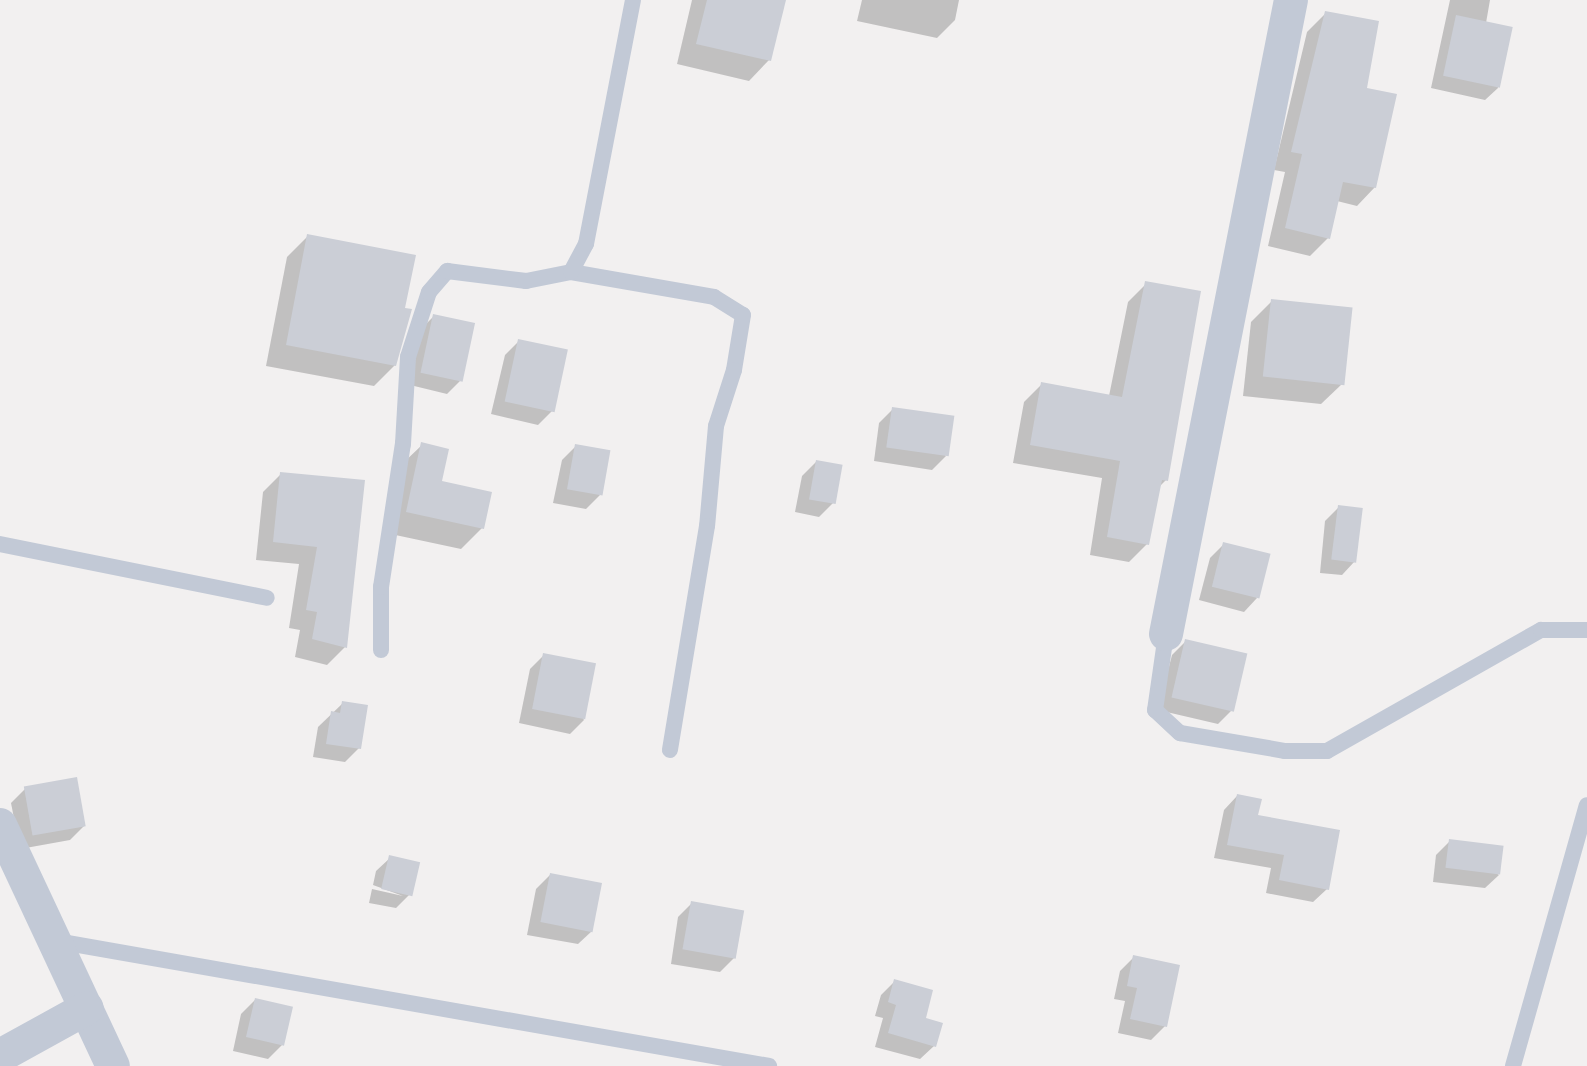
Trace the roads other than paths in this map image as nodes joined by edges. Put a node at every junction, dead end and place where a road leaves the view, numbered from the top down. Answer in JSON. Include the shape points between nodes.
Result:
{"nodes":[{"id":1,"x":633,"y":0,"type":"edge"},
{"id":2,"x":1291,"y":0,"type":"edge"},
{"id":3,"x":571,"y":272,"type":"junction"},
{"id":4,"x":0,"y":544,"type":"edge"},
{"id":5,"x":267,"y":598,"type":"dead end"},
{"id":6,"x":1587,"y":630,"type":"edge"},
{"id":7,"x":1166,"y":634,"type":"joint"},
{"id":8,"x":381,"y":650,"type":"dead end"},
{"id":9,"x":670,"y":750,"type":"dead end"},
{"id":10,"x":1587,"y":805,"type":"edge"},
{"id":11,"x":0,"y":825,"type":"edge"},
{"id":12,"x":56,"y":941,"type":"junction"},
{"id":13,"x":87,"y":1008,"type":"junction"},
{"id":14,"x":0,"y":1056,"type":"edge"},
{"id":15,"x":113,"y":1066,"type":"edge"},
{"id":16,"x":769,"y":1066,"type":"edge"},
{"id":17,"x":1513,"y":1066,"type":"edge"}],
"edges":[{"from":1,"to":3,"type":"lane","via":[[586,244]]},
{"from":2,"to":7,"type":"street"},
{"from":3,"to":8,"type":"lane","via":[[526,281],[447,271],[429,292],[408,357],[403,444],[381,587]]},
{"from":3,"to":9,"type":"lane","via":[[714,297],[743,315],[734,370],[716,426],[707,526]]},
{"from":4,"to":5,"type":"lane"},
{"from":6,"to":7,"type":"lane","via":[[1541,630],[1327,751],[1285,751],[1180,733],[1155,710]]},
{"from":10,"to":17,"type":"lane"},
{"from":11,"to":12,"type":"street"},
{"from":12,"to":13,"type":"street"},
{"from":12,"to":16,"type":"lane"},
{"from":13,"to":14,"type":"street"},
{"from":13,"to":15,"type":"street"}]}
